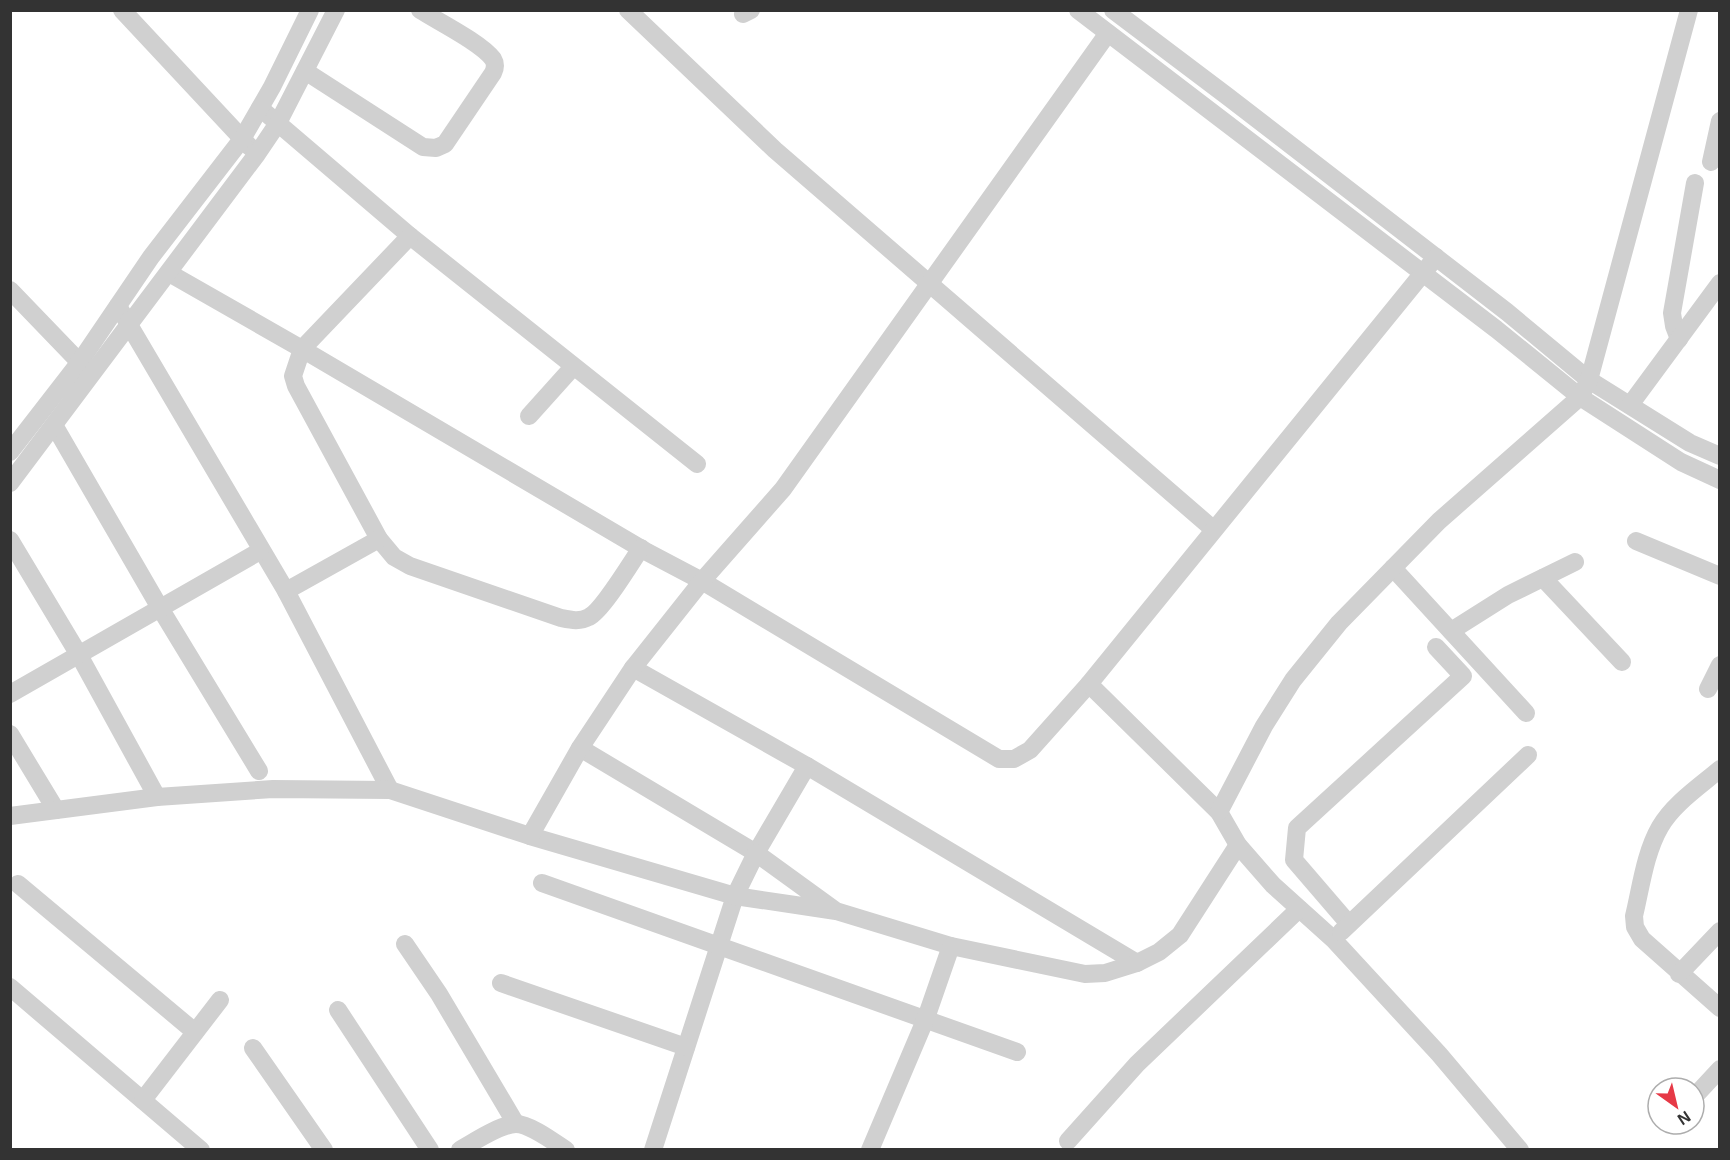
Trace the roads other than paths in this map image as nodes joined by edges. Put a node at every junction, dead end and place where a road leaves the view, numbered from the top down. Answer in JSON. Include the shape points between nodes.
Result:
{"nodes":[{"id":1,"x":122,"y":10,"type":"edge"},
{"id":2,"x":310,"y":10,"type":"edge"},
{"id":3,"x":336,"y":10,"type":"edge"},
{"id":4,"x":420,"y":10,"type":"edge"},
{"id":5,"x":628,"y":10,"type":"edge"},
{"id":6,"x":1078,"y":10,"type":"edge"},
{"id":7,"x":1113,"y":10,"type":"edge"},
{"id":8,"x":1689,"y":10,"type":"edge"},
{"id":9,"x":1108,"y":33,"type":"junction"},
{"id":10,"x":305,"y":71,"type":"junction"},
{"id":11,"x":260,"y":108,"type":"junction"},
{"id":12,"x":1719,"y":121,"type":"edge"},
{"id":13,"x":278,"y":123,"type":"junction"},
{"id":14,"x":242,"y":139,"type":"junction"},
{"id":15,"x":257,"y":154,"type":"junction"},
{"id":16,"x":1711,"y":162,"type":"dead end"},
{"id":17,"x":1695,"y":183,"type":"dead end"},
{"id":18,"x":410,"y":236,"type":"junction"},
{"id":19,"x":1436,"y":257,"type":"junction"},
{"id":20,"x":169,"y":273,"type":"junction"},
{"id":21,"x":1423,"y":275,"type":"junction"},
{"id":22,"x":1719,"y":283,"type":"edge"},
{"id":23,"x":931,"y":284,"type":"junction"},
{"id":24,"x":10,"y":290,"type":"edge"},
{"id":25,"x":118,"y":306,"type":"junction"},
{"id":26,"x":130,"y":326,"type":"junction"},
{"id":27,"x":1679,"y":339,"type":"junction"},
{"id":28,"x":302,"y":349,"type":"junction"},
{"id":29,"x":573,"y":367,"type":"junction"},
{"id":30,"x":86,"y":369,"type":"junction"},
{"id":31,"x":1589,"y":380,"type":"junction"},
{"id":32,"x":1580,"y":397,"type":"junction"},
{"id":33,"x":1630,"y":405,"type":"junction"},
{"id":34,"x":529,"y":416,"type":"dead end"},
{"id":35,"x":54,"y":425,"type":"junction"},
{"id":36,"x":10,"y":452,"type":"edge"},
{"id":37,"x":1719,"y":456,"type":"edge"},
{"id":38,"x":697,"y":464,"type":"dead end"},
{"id":39,"x":1719,"y":480,"type":"edge"},
{"id":40,"x":10,"y":483,"type":"edge"},
{"id":41,"x":1213,"y":529,"type":"junction"},
{"id":42,"x":379,"y":539,"type":"junction"},
{"id":43,"x":10,"y":540,"type":"edge"},
{"id":44,"x":1636,"y":541,"type":"dead end"},
{"id":45,"x":641,"y":548,"type":"junction"},
{"id":46,"x":260,"y":551,"type":"junction"},
{"id":47,"x":1575,"y":562,"type":"dead end"},
{"id":48,"x":1393,"y":568,"type":"junction"},
{"id":49,"x":1719,"y":576,"type":"edge"},
{"id":50,"x":1543,"y":578,"type":"junction"},
{"id":51,"x":702,"y":581,"type":"junction"},
{"id":52,"x":286,"y":591,"type":"junction"},
{"id":53,"x":160,"y":608,"type":"junction"},
{"id":54,"x":1446,"y":626,"type":"junction"},
{"id":55,"x":1436,"y":647,"type":"dead end"},
{"id":56,"x":79,"y":655,"type":"junction"},
{"id":57,"x":1622,"y":662,"type":"dead end"},
{"id":58,"x":1719,"y":665,"type":"edge"},
{"id":59,"x":633,"y":668,"type":"junction"},
{"id":60,"x":1089,"y":684,"type":"junction"},
{"id":61,"x":1708,"y":689,"type":"dead end"},
{"id":62,"x":10,"y":694,"type":"edge"},
{"id":63,"x":1526,"y":713,"type":"dead end"},
{"id":64,"x":10,"y":734,"type":"edge"},
{"id":65,"x":580,"y":748,"type":"junction"},
{"id":66,"x":1528,"y":755,"type":"dead end"},
{"id":67,"x":807,"y":766,"type":"junction"},
{"id":68,"x":1719,"y":769,"type":"edge"},
{"id":69,"x":259,"y":771,"type":"dead end"},
{"id":70,"x":390,"y":790,"type":"junction"},
{"id":71,"x":158,"y":796,"type":"junction"},
{"id":72,"x":56,"y":810,"type":"junction"},
{"id":73,"x":1219,"y":812,"type":"junction"},
{"id":74,"x":10,"y":816,"type":"edge"},
{"id":75,"x":530,"y":836,"type":"junction"},
{"id":76,"x":1241,"y":848,"type":"junction"},
{"id":77,"x":756,"y":853,"type":"junction"},
{"id":78,"x":542,"y":883,"type":"dead end"},
{"id":79,"x":18,"y":884,"type":"dead end"},
{"id":80,"x":735,"y":896,"type":"junction"},
{"id":81,"x":1299,"y":909,"type":"junction"},
{"id":82,"x":836,"y":911,"type":"junction"},
{"id":83,"x":1349,"y":924,"type":"junction"},
{"id":84,"x":1719,"y":931,"type":"edge"},
{"id":85,"x":1333,"y":939,"type":"junction"},
{"id":86,"x":405,"y":944,"type":"dead end"},
{"id":87,"x":718,"y":946,"type":"junction"},
{"id":88,"x":951,"y":946,"type":"junction"},
{"id":89,"x":1137,"y":963,"type":"junction"},
{"id":90,"x":1679,"y":974,"type":"junction"},
{"id":91,"x":501,"y":983,"type":"dead end"},
{"id":92,"x":10,"y":987,"type":"edge"},
{"id":93,"x":220,"y":1000,"type":"dead end"},
{"id":94,"x":1719,"y":1008,"type":"edge"},
{"id":95,"x":338,"y":1010,"type":"dead end"},
{"id":96,"x":926,"y":1018,"type":"junction"},
{"id":97,"x":195,"y":1032,"type":"junction"},
{"id":98,"x":686,"y":1047,"type":"junction"},
{"id":99,"x":253,"y":1048,"type":"dead end"},
{"id":100,"x":1017,"y":1052,"type":"dead end"},
{"id":101,"x":1719,"y":1070,"type":"edge"},
{"id":102,"x":1706,"y":1084,"type":"edge"},
{"id":103,"x":143,"y":1100,"type":"junction"},
{"id":104,"x":516,"y":1124,"type":"junction"},
{"id":105,"x":1068,"y":1142,"type":"dead end"},
{"id":106,"x":201,"y":1149,"type":"edge"},
{"id":107,"x":324,"y":1149,"type":"edge"},
{"id":108,"x":430,"y":1149,"type":"edge"},
{"id":109,"x":460,"y":1149,"type":"edge"},
{"id":110,"x":566,"y":1149,"type":"edge"},
{"id":111,"x":652,"y":1149,"type":"edge"},
{"id":112,"x":870,"y":1149,"type":"edge"},
{"id":113,"x":1520,"y":1149,"type":"edge"}],
"edges":[{"from":1,"to":14,"type":"street"},
{"from":2,"to":11,"type":"street"},
{"from":3,"to":10,"type":"street"},
{"from":4,"to":10,"type":"street","via":[[470,39],[496,66],[446,144],[423,147]]},
{"from":5,"to":23,"type":"street","via":[[775,150]]},
{"from":6,"to":9,"type":"street"},
{"from":7,"to":19,"type":"street"},
{"from":8,"to":31,"type":"street"},
{"from":9,"to":21,"type":"street"},
{"from":9,"to":23,"type":"street"},
{"from":10,"to":13,"type":"street"},
{"from":11,"to":13,"type":"street"},
{"from":11,"to":14,"type":"street"},
{"from":12,"to":16,"type":"street"},
{"from":13,"to":15,"type":"street"},
{"from":13,"to":18,"type":"street"},
{"from":14,"to":15,"type":"street"},
{"from":14,"to":25,"type":"street"},
{"from":15,"to":20,"type":"street"},
{"from":17,"to":27,"type":"street","via":[[1672,313]]},
{"from":18,"to":28,"type":"street"},
{"from":18,"to":29,"type":"street"},
{"from":19,"to":21,"type":"street"},
{"from":19,"to":31,"type":"street"},
{"from":20,"to":26,"type":"street"},
{"from":20,"to":28,"type":"street"},
{"from":21,"to":32,"type":"street"},
{"from":21,"to":41,"type":"street"},
{"from":22,"to":27,"type":"street"},
{"from":23,"to":41,"type":"street"},
{"from":23,"to":51,"type":"street","via":[[783,489]]},
{"from":24,"to":30,"type":"street"},
{"from":25,"to":26,"type":"street"},
{"from":25,"to":30,"type":"street"},
{"from":26,"to":30,"type":"street"},
{"from":26,"to":46,"type":"street"},
{"from":27,"to":33,"type":"street"},
{"from":28,"to":42,"type":"street","via":[[293,376],[296,386]]},
{"from":28,"to":45,"type":"street"},
{"from":29,"to":34,"type":"street"},
{"from":29,"to":38,"type":"street"},
{"from":30,"to":35,"type":"street"},
{"from":30,"to":36,"type":"street"},
{"from":31,"to":32,"type":"street"},
{"from":31,"to":33,"type":"street"},
{"from":32,"to":39,"type":"street","via":[[1681,462]]},
{"from":32,"to":48,"type":"street","via":[[1439,521]]},
{"from":33,"to":37,"type":"street"},
{"from":35,"to":40,"type":"street"},
{"from":35,"to":53,"type":"street"},
{"from":41,"to":60,"type":"street"},
{"from":42,"to":45,"type":"street","via":[[394,557],[410,566],[577,621],[591,617],[601,606]]},
{"from":42,"to":52,"type":"street"},
{"from":43,"to":56,"type":"street"},
{"from":44,"to":49,"type":"street"},
{"from":45,"to":51,"type":"street"},
{"from":46,"to":52,"type":"street"},
{"from":46,"to":53,"type":"street"},
{"from":47,"to":50,"type":"street"},
{"from":48,"to":54,"type":"street"},
{"from":48,"to":73,"type":"street","via":[[1339,623],[1293,680]]},
{"from":50,"to":54,"type":"street"},
{"from":50,"to":57,"type":"street"},
{"from":51,"to":59,"type":"street"},
{"from":51,"to":60,"type":"street","via":[[999,759],[1014,759],[1030,750]]},
{"from":52,"to":70,"type":"street"},
{"from":53,"to":56,"type":"street"},
{"from":53,"to":69,"type":"street"},
{"from":54,"to":63,"type":"street"},
{"from":55,"to":83,"type":"street","via":[[1463,676],[1297,828],[1294,860]]},
{"from":56,"to":62,"type":"street"},
{"from":56,"to":71,"type":"street"},
{"from":58,"to":61,"type":"street"},
{"from":59,"to":65,"type":"street"},
{"from":59,"to":67,"type":"street"},
{"from":60,"to":73,"type":"street"},
{"from":64,"to":72,"type":"street"},
{"from":65,"to":75,"type":"street"},
{"from":65,"to":77,"type":"street"},
{"from":66,"to":83,"type":"street"},
{"from":67,"to":77,"type":"street"},
{"from":67,"to":89,"type":"street"},
{"from":68,"to":90,"type":"street","via":[[1661,825],[1653,841],[1634,916],[1642,939]]},
{"from":70,"to":71,"type":"street","via":[[273,789]]},
{"from":70,"to":75,"type":"street"},
{"from":71,"to":72,"type":"street"},
{"from":72,"to":74,"type":"street"},
{"from":73,"to":76,"type":"street"},
{"from":75,"to":80,"type":"street"},
{"from":76,"to":81,"type":"street"},
{"from":76,"to":89,"type":"street","via":[[1180,935]]},
{"from":77,"to":80,"type":"street"},
{"from":77,"to":82,"type":"street"},
{"from":78,"to":87,"type":"street"},
{"from":79,"to":97,"type":"street"},
{"from":80,"to":82,"type":"street"},
{"from":80,"to":87,"type":"street"},
{"from":81,"to":85,"type":"street"},
{"from":81,"to":105,"type":"street","via":[[1137,1065]]},
{"from":82,"to":88,"type":"street"},
{"from":83,"to":85,"type":"street"},
{"from":84,"to":90,"type":"street"},
{"from":85,"to":113,"type":"street"},
{"from":86,"to":104,"type":"street"},
{"from":87,"to":96,"type":"street"},
{"from":87,"to":98,"type":"street"},
{"from":88,"to":89,"type":"street","via":[[1085,974],[1105,973]]},
{"from":88,"to":96,"type":"street"},
{"from":90,"to":94,"type":"street"},
{"from":91,"to":98,"type":"street"},
{"from":92,"to":103,"type":"street"},
{"from":93,"to":97,"type":"street"},
{"from":95,"to":108,"type":"street"},
{"from":96,"to":100,"type":"street"},
{"from":96,"to":112,"type":"street"},
{"from":97,"to":103,"type":"street"},
{"from":98,"to":111,"type":"street"},
{"from":99,"to":107,"type":"street"},
{"from":101,"to":102,"type":"street"},
{"from":103,"to":106,"type":"street"},
{"from":104,"to":109,"type":"street"},
{"from":104,"to":110,"type":"street"}]}
